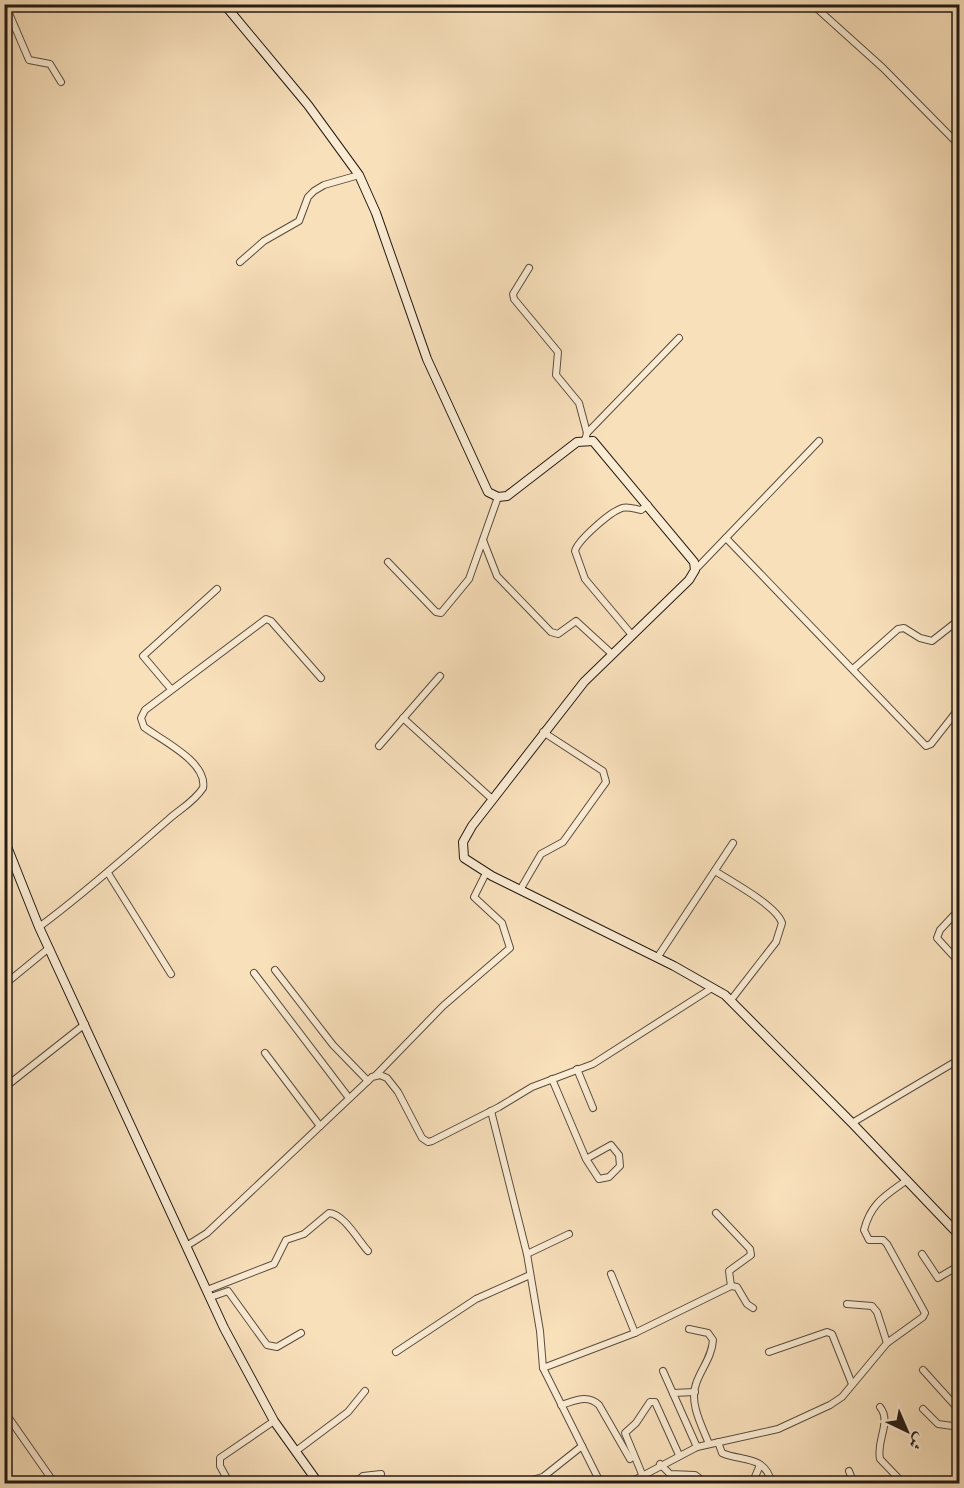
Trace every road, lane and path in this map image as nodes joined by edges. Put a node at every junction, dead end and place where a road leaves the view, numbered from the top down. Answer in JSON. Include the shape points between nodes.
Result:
{"nodes":[{"id":1,"x":5,"y":4,"type":"edge"},
{"id":2,"x":224,"y":4,"type":"edge"},
{"id":3,"x":812,"y":4,"type":"edge"},
{"id":4,"x":61,"y":82,"type":"dead end"},
{"id":5,"x":960,"y":146,"type":"edge"},
{"id":6,"x":359,"y":175,"type":"junction"},
{"id":7,"x":240,"y":262,"type":"dead end"},
{"id":8,"x":529,"y":268,"type":"dead end"},
{"id":9,"x":680,"y":338,"type":"dead end"},
{"id":10,"x":960,"y":417,"type":"edge"},
{"id":11,"x":960,"y":428,"type":"edge"},
{"id":12,"x":586,"y":436,"type":"junction"},
{"id":13,"x":819,"y":441,"type":"dead end"},
{"id":14,"x":498,"y":497,"type":"junction"},
{"id":15,"x":648,"y":505,"type":"junction"},
{"id":16,"x":726,"y":538,"type":"junction"},
{"id":17,"x":483,"y":539,"type":"junction"},
{"id":18,"x":388,"y":562,"type":"dead end"},
{"id":19,"x":695,"y":570,"type":"junction"},
{"id":20,"x":217,"y":588,"type":"dead end"},
{"id":21,"x":960,"y":619,"type":"edge"},
{"id":22,"x":632,"y":634,"type":"junction"},
{"id":23,"x":612,"y":654,"type":"junction"},
{"id":24,"x":853,"y":669,"type":"junction"},
{"id":25,"x":440,"y":676,"type":"dead end"},
{"id":26,"x":321,"y":678,"type":"dead end"},
{"id":27,"x":171,"y":689,"type":"junction"},
{"id":28,"x":960,"y":707,"type":"edge"},
{"id":29,"x":403,"y":718,"type":"junction"},
{"id":30,"x":543,"y":732,"type":"junction"},
{"id":31,"x":379,"y":746,"type":"dead end"},
{"id":32,"x":492,"y":799,"type":"junction"},
{"id":33,"x":4,"y":839,"type":"edge"},
{"id":34,"x":733,"y":843,"type":"dead end"},
{"id":35,"x":715,"y":871,"type":"junction"},
{"id":36,"x":108,"y":873,"type":"junction"},
{"id":37,"x":486,"y":873,"type":"junction"},
{"id":38,"x":520,"y":890,"type":"junction"},
{"id":39,"x":954,"y":915,"type":"dead end"},
{"id":40,"x":39,"y":927,"type":"junction"},
{"id":41,"x":49,"y":948,"type":"junction"},
{"id":42,"x":657,"y":958,"type":"junction"},
{"id":43,"x":960,"y":963,"type":"edge"},
{"id":44,"x":274,"y":970,"type":"dead end"},
{"id":45,"x":254,"y":973,"type":"dead end"},
{"id":46,"x":171,"y":974,"type":"dead end"},
{"id":47,"x":4,"y":986,"type":"edge"},
{"id":48,"x":712,"y":988,"type":"junction"},
{"id":49,"x":730,"y":1000,"type":"junction"},
{"id":50,"x":85,"y":1024,"type":"junction"},
{"id":51,"x":265,"y":1053,"type":"dead end"},
{"id":52,"x":960,"y":1059,"type":"edge"},
{"id":53,"x":577,"y":1069,"type":"junction"},
{"id":54,"x":376,"y":1076,"type":"junction"},
{"id":55,"x":552,"y":1079,"type":"junction"},
{"id":56,"x":368,"y":1081,"type":"junction"},
{"id":57,"x":4,"y":1088,"type":"edge"},
{"id":58,"x":349,"y":1098,"type":"junction"},
{"id":59,"x":593,"y":1108,"type":"dead end"},
{"id":60,"x":491,"y":1111,"type":"junction"},
{"id":61,"x":852,"y":1123,"type":"junction"},
{"id":62,"x":320,"y":1126,"type":"junction"},
{"id":63,"x":586,"y":1159,"type":"junction"},
{"id":64,"x":907,"y":1180,"type":"junction"},
{"id":65,"x":716,"y":1213,"type":"dead end"},
{"id":66,"x":569,"y":1234,"type":"dead end"},
{"id":67,"x":960,"y":1236,"type":"edge"},
{"id":68,"x":188,"y":1245,"type":"junction"},
{"id":69,"x":368,"y":1251,"type":"dead end"},
{"id":70,"x":527,"y":1254,"type":"junction"},
{"id":71,"x":922,"y":1254,"type":"dead end"},
{"id":72,"x":960,"y":1265,"type":"edge"},
{"id":73,"x":611,"y":1274,"type":"dead end"},
{"id":74,"x":530,"y":1275,"type":"junction"},
{"id":75,"x":731,"y":1286,"type":"junction"},
{"id":76,"x":209,"y":1293,"type":"junction"},
{"id":77,"x":847,"y":1304,"type":"dead end"},
{"id":78,"x":753,"y":1308,"type":"dead end"},
{"id":79,"x":689,"y":1329,"type":"dead end"},
{"id":80,"x":301,"y":1333,"type":"dead end"},
{"id":81,"x":635,"y":1333,"type":"junction"},
{"id":82,"x":887,"y":1343,"type":"junction"},
{"id":83,"x":396,"y":1352,"type":"dead end"},
{"id":84,"x":769,"y":1352,"type":"dead end"},
{"id":85,"x":543,"y":1368,"type":"junction"},
{"id":86,"x":923,"y":1370,"type":"dead end"},
{"id":87,"x":663,"y":1371,"type":"dead end"},
{"id":88,"x":852,"y":1384,"type":"junction"},
{"id":89,"x":365,"y":1391,"type":"dead end"},
{"id":90,"x":695,"y":1392,"type":"junction"},
{"id":91,"x":673,"y":1393,"type":"junction"},
{"id":92,"x":561,"y":1405,"type":"junction"},
{"id":93,"x":879,"y":1407,"type":"dead end"},
{"id":94,"x":923,"y":1409,"type":"dead end"},
{"id":95,"x":4,"y":1411,"type":"edge"},
{"id":96,"x":960,"y":1411,"type":"edge"},
{"id":97,"x":274,"y":1421,"type":"junction"},
{"id":98,"x":960,"y":1427,"type":"edge"},
{"id":99,"x":718,"y":1442,"type":"junction"},
{"id":100,"x":709,"y":1444,"type":"junction"},
{"id":101,"x":582,"y":1446,"type":"junction"},
{"id":102,"x":697,"y":1447,"type":"junction"},
{"id":103,"x":296,"y":1451,"type":"junction"},
{"id":104,"x":679,"y":1455,"type":"junction"},
{"id":105,"x":630,"y":1459,"type":"dead end"},
{"id":106,"x":660,"y":1464,"type":"junction"},
{"id":107,"x":759,"y":1465,"type":"junction"},
{"id":108,"x":849,"y":1472,"type":"dead end"},
{"id":109,"x":381,"y":1474,"type":"dead end"},
{"id":110,"x":642,"y":1474,"type":"junction"},
{"id":111,"x":543,"y":1477,"type":"junction"},
{"id":112,"x":55,"y":1484,"type":"edge"},
{"id":113,"x":230,"y":1484,"type":"edge"},
{"id":114,"x":319,"y":1484,"type":"edge"},
{"id":115,"x":354,"y":1484,"type":"edge"},
{"id":116,"x":516,"y":1484,"type":"edge"},
{"id":117,"x":550,"y":1484,"type":"edge"},
{"id":118,"x":601,"y":1484,"type":"edge"},
{"id":119,"x":627,"y":1484,"type":"edge"},
{"id":120,"x":707,"y":1484,"type":"edge"},
{"id":121,"x":752,"y":1484,"type":"edge"},
{"id":122,"x":772,"y":1484,"type":"edge"},
{"id":123,"x":854,"y":1484,"type":"edge"},
{"id":124,"x":904,"y":1484,"type":"edge"}],
"edges":[{"from":1,"to":4,"type":"street","via":[[29,60],[50,64]]},
{"from":2,"to":6,"type":"street","via":[[308,105]]},
{"from":3,"to":5,"type":"street","via":[[884,68]]},
{"from":6,"to":7,"type":"street","via":[[314,191],[298,221],[264,241]]},
{"from":6,"to":14,"type":"street","via":[[387,241],[427,359],[484,488]]},
{"from":8,"to":12,"type":"street","via":[[514,298],[558,352],[556,375],[579,404]]},
{"from":9,"to":12,"type":"street"},
{"from":10,"to":11,"type":"street"},
{"from":12,"to":14,"type":"street","via":[[511,494]]},
{"from":12,"to":15,"type":"street"},
{"from":13,"to":16,"type":"street"},
{"from":14,"to":17,"type":"street"},
{"from":15,"to":19,"type":"street","via":[[692,558]]},
{"from":15,"to":22,"type":"street","via":[[641,510],[619,509],[579,542],[575,551],[585,579]]},
{"from":16,"to":19,"type":"street"},
{"from":16,"to":24,"type":"street"},
{"from":17,"to":18,"type":"street","via":[[467,583],[441,613]]},
{"from":17,"to":23,"type":"street","via":[[497,576],[552,634],[560,634],[576,621]]},
{"from":19,"to":22,"type":"street"},
{"from":20,"to":27,"type":"street","via":[[143,656]]},
{"from":21,"to":24,"type":"street","via":[[932,641],[898,629]]},
{"from":22,"to":23,"type":"street"},
{"from":23,"to":30,"type":"street"},
{"from":24,"to":28,"type":"street","via":[[926,746]]},
{"from":25,"to":29,"type":"street"},
{"from":26,"to":27,"type":"street","via":[[266,618]]},
{"from":27,"to":36,"type":"street","via":[[145,710],[142,721],[146,729],[194,765],[202,776],[203,788],[183,810]]},
{"from":29,"to":31,"type":"street"},
{"from":29,"to":32,"type":"street"},
{"from":30,"to":32,"type":"street"},
{"from":30,"to":38,"type":"street","via":[[603,771],[606,782],[563,842],[541,854]]},
{"from":32,"to":37,"type":"street","via":[[461,850],[471,865]]},
{"from":33,"to":40,"type":"street"},
{"from":34,"to":35,"type":"street"},
{"from":35,"to":42,"type":"street"},
{"from":35,"to":49,"type":"street","via":[[748,891],[783,923],[776,942]]},
{"from":36,"to":40,"type":"street"},
{"from":36,"to":46,"type":"street"},
{"from":37,"to":38,"type":"street"},
{"from":37,"to":54,"type":"street","via":[[474,897],[502,923],[510,948],[443,1006]]},
{"from":38,"to":42,"type":"street"},
{"from":39,"to":43,"type":"street","via":[[937,938]]},
{"from":40,"to":41,"type":"street"},
{"from":41,"to":47,"type":"street"},
{"from":41,"to":50,"type":"street"},
{"from":42,"to":48,"type":"street"},
{"from":44,"to":56,"type":"street","via":[[333,1045]]},
{"from":45,"to":58,"type":"street"},
{"from":48,"to":49,"type":"street"},
{"from":48,"to":53,"type":"street","via":[[603,1058]]},
{"from":49,"to":61,"type":"street"},
{"from":50,"to":57,"type":"street"},
{"from":50,"to":68,"type":"street"},
{"from":51,"to":62,"type":"street"},
{"from":52,"to":61,"type":"street"},
{"from":53,"to":55,"type":"street"},
{"from":53,"to":59,"type":"street"},
{"from":54,"to":56,"type":"street"},
{"from":54,"to":60,"type":"street","via":[[390,1082],[428,1142]]},
{"from":55,"to":60,"type":"street"},
{"from":55,"to":63,"type":"street"},
{"from":56,"to":58,"type":"street"},
{"from":58,"to":62,"type":"street"},
{"from":60,"to":70,"type":"street"},
{"from":61,"to":64,"type":"street"},
{"from":62,"to":68,"type":"street","via":[[207,1233]]},
{"from":63,"to":63,"type":"street","via":[[612,1145],[620,1166],[609,1177],[599,1179]]},
{"from":64,"to":67,"type":"street"},
{"from":64,"to":82,"type":"street","via":[[875,1204],[864,1230],[869,1240],[883,1240],[887,1245],[924,1313],[917,1323]]},
{"from":65,"to":75,"type":"street","via":[[750,1249],[751,1255],[729,1271]]},
{"from":66,"to":70,"type":"street"},
{"from":68,"to":76,"type":"street"},
{"from":69,"to":76,"type":"street","via":[[347,1225],[329,1213],[304,1234],[286,1240],[274,1263]]},
{"from":70,"to":74,"type":"street"},
{"from":71,"to":72,"type":"street","via":[[938,1278]]},
{"from":73,"to":81,"type":"street"},
{"from":74,"to":83,"type":"street","via":[[476,1299]]},
{"from":74,"to":85,"type":"street"},
{"from":75,"to":78,"type":"street","via":[[737,1287]]},
{"from":75,"to":81,"type":"street"},
{"from":76,"to":80,"type":"street","via":[[228,1291],[267,1345],[277,1347]]},
{"from":76,"to":97,"type":"street"},
{"from":77,"to":82,"type":"street","via":[[872,1306]]},
{"from":79,"to":90,"type":"street","via":[[708,1333],[713,1340]]},
{"from":81,"to":85,"type":"street"},
{"from":82,"to":88,"type":"street"},
{"from":84,"to":88,"type":"street","via":[[827,1332],[835,1338]]},
{"from":85,"to":92,"type":"street"},
{"from":86,"to":96,"type":"street"},
{"from":87,"to":91,"type":"street"},
{"from":88,"to":99,"type":"street","via":[[837,1401],[804,1419]]},
{"from":89,"to":103,"type":"street","via":[[348,1412]]},
{"from":90,"to":91,"type":"street"},
{"from":90,"to":100,"type":"street","via":[[694,1401]]},
{"from":91,"to":102,"type":"street"},
{"from":92,"to":101,"type":"street"},
{"from":92,"to":105,"type":"street","via":[[592,1399],[619,1436]]},
{"from":93,"to":124,"type":"street","via":[[886,1420],[879,1443],[880,1459]]},
{"from":94,"to":98,"type":"street","via":[[938,1424]]},
{"from":95,"to":112,"type":"street"},
{"from":97,"to":103,"type":"street"},
{"from":97,"to":113,"type":"street","via":[[220,1458]]},
{"from":99,"to":100,"type":"street"},
{"from":99,"to":107,"type":"street","via":[[722,1453]]},
{"from":100,"to":102,"type":"street"},
{"from":101,"to":111,"type":"street"},
{"from":101,"to":118,"type":"street"},
{"from":102,"to":104,"type":"street"},
{"from":103,"to":114,"type":"street"},
{"from":104,"to":106,"type":"street"},
{"from":104,"to":110,"type":"street","via":[[656,1402],[650,1402],[625,1433]]},
{"from":106,"to":110,"type":"street"},
{"from":106,"to":120,"type":"street","via":[[670,1474],[695,1474]]},
{"from":107,"to":121,"type":"street"},
{"from":107,"to":122,"type":"street","via":[[770,1475]]},
{"from":108,"to":123,"type":"street"},
{"from":109,"to":115,"type":"street","via":[[363,1476]]},
{"from":110,"to":119,"type":"street"},
{"from":111,"to":116,"type":"street"},
{"from":111,"to":117,"type":"street"}]}
